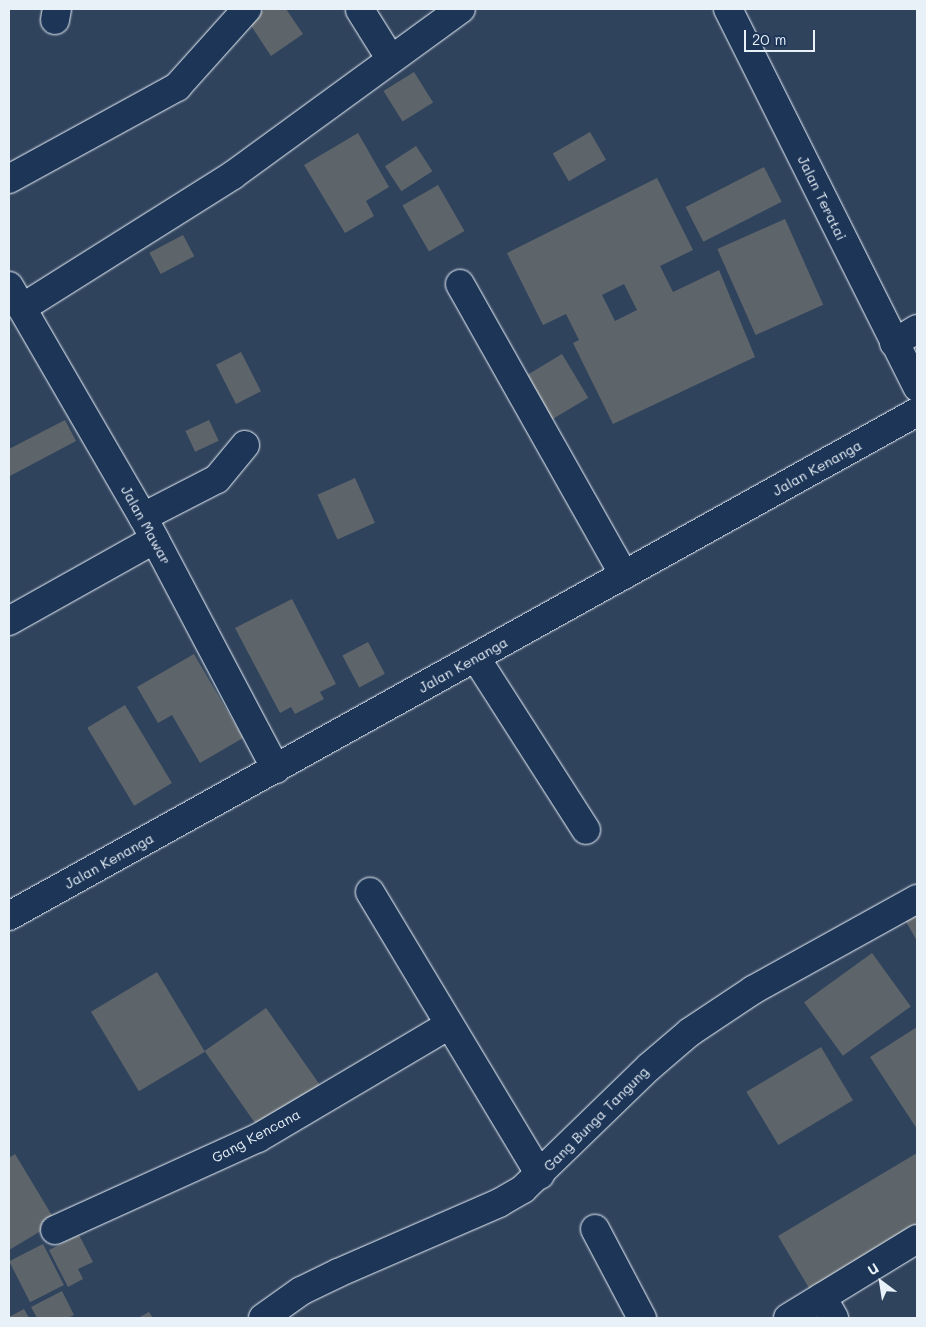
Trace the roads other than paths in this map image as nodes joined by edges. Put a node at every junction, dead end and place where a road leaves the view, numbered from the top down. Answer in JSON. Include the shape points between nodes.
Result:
{"nodes":[{"id":1,"x":247,"y":9,"type":"edge"},
{"id":2,"x":461,"y":9,"type":"edge"},
{"id":3,"x":728,"y":9,"type":"edge"},
{"id":4,"x":360,"y":10,"type":"edge"},
{"id":5,"x":390,"y":58,"type":"junction"},
{"id":6,"x":9,"y":178,"type":"edge"},
{"id":7,"x":460,"y":284,"type":"dead end"},
{"id":8,"x":15,"y":297,"type":"edge"},
{"id":9,"x":917,"y":329,"type":"edge"},
{"id":10,"x":894,"y":342,"type":"junction"},
{"id":11,"x":917,"y":387,"type":"edge"},
{"id":12,"x":917,"y":412,"type":"edge"},
{"id":13,"x":245,"y":445,"type":"dead end"},
{"id":14,"x":149,"y":528,"type":"junction"},
{"id":15,"x":624,"y":575,"type":"junction"},
{"id":16,"x":9,"y":621,"type":"edge"},
{"id":17,"x":476,"y":658,"type":"junction"},
{"id":18,"x":276,"y":769,"type":"junction"},
{"id":19,"x":586,"y":830,"type":"dead end"},
{"id":20,"x":370,"y":892,"type":"dead end"},
{"id":21,"x":917,"y":899,"type":"edge"},
{"id":22,"x":9,"y":916,"type":"edge"},
{"id":23,"x":450,"y":1025,"type":"junction"},
{"id":24,"x":540,"y":1175,"type":"junction"},
{"id":25,"x":595,"y":1229,"type":"dead end"},
{"id":26,"x":55,"y":1230,"type":"dead end"},
{"id":27,"x":917,"y":1239,"type":"edge"},
{"id":28,"x":828,"y":1308,"type":"edge"},
{"id":29,"x":263,"y":1318,"type":"edge"},
{"id":30,"x":642,"y":1318,"type":"edge"},
{"id":31,"x":788,"y":1318,"type":"edge"}],
"edges":[{"from":1,"to":6,"type":"street","via":[[177,87]]},
{"from":2,"to":5,"type":"street"},
{"from":3,"to":10,"type":"street","name":"Jalan Teratai"},
{"from":4,"to":5,"type":"street"},
{"from":5,"to":8,"type":"street","via":[[233,175]]},
{"from":7,"to":15,"type":"street"},
{"from":8,"to":14,"type":"street","name":"Jalan Mawar"},
{"from":9,"to":10,"type":"street"},
{"from":10,"to":11,"type":"street","name":"Jalan Teratai"},
{"from":12,"to":15,"type":"street","name":"Jalan Kenanga"},
{"from":13,"to":14,"type":"street","via":[[217,479]]},
{"from":14,"to":16,"type":"street"},
{"from":14,"to":18,"type":"street","name":"Jalan Mawar"},
{"from":15,"to":17,"type":"street","name":"Jalan Kenanga"},
{"from":17,"to":18,"type":"street","name":"Jalan Kenanga"},
{"from":17,"to":19,"type":"street"},
{"from":18,"to":22,"type":"street","name":"Jalan Kenanga"},
{"from":20,"to":23,"type":"street"},
{"from":21,"to":24,"type":"street","name":"Gang Bunga Tangung","via":[[753,990],[690,1032],[614,1100]]},
{"from":23,"to":24,"type":"street"},
{"from":23,"to":26,"type":"street","name":"Gang Kencana","via":[[258,1138]]},
{"from":24,"to":29,"type":"street","name":"Gang Bunga Tangung","via":[[499,1203],[309,1288]]},
{"from":25,"to":30,"type":"street"},
{"from":27,"to":28,"type":"street"},
{"from":28,"to":31,"type":"street"}]}
